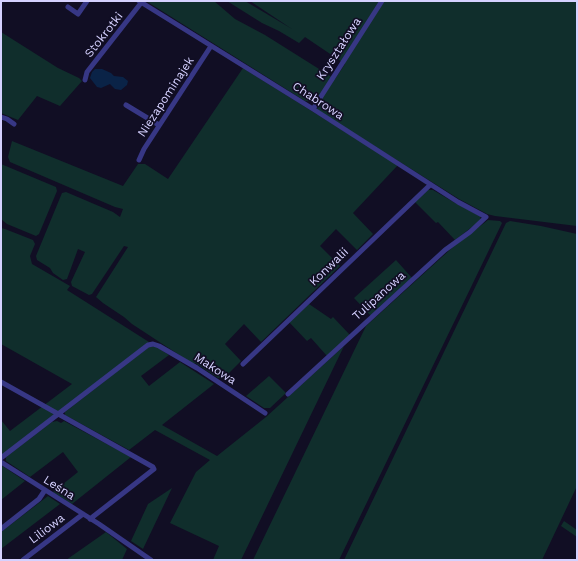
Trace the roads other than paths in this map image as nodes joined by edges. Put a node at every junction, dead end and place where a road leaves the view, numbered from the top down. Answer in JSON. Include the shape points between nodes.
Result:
{"nodes":[{"id":1,"x":88,"y":1,"type":"edge"},
{"id":2,"x":382,"y":1,"type":"edge"},
{"id":3,"x":140,"y":2,"type":"edge"},
{"id":4,"x":68,"y":7,"type":"dead end"},
{"id":5,"x":211,"y":46,"type":"junction"},
{"id":6,"x":85,"y":80,"type":"dead end"},
{"id":7,"x":126,"y":105,"type":"dead end"},
{"id":8,"x":313,"y":109,"type":"junction"},
{"id":9,"x":1,"y":117,"type":"edge"},
{"id":10,"x":14,"y":124,"type":"dead end"},
{"id":11,"x":159,"y":125,"type":"junction"},
{"id":12,"x":139,"y":160,"type":"dead end"},
{"id":13,"x":430,"y":184,"type":"junction"},
{"id":14,"x":486,"y":218,"type":"joint"},
{"id":15,"x":243,"y":364,"type":"dead end"},
{"id":16,"x":1,"y":382,"type":"edge"},
{"id":17,"x":288,"y":394,"type":"dead end"},
{"id":18,"x":265,"y":413,"type":"dead end"},
{"id":19,"x":59,"y":414,"type":"junction"},
{"id":20,"x":1,"y":458,"type":"edge"},
{"id":21,"x":1,"y":462,"type":"edge"},
{"id":22,"x":45,"y":490,"type":"junction"},
{"id":23,"x":83,"y":514,"type":"junction"},
{"id":24,"x":90,"y":519,"type":"junction"},
{"id":25,"x":1,"y":529,"type":"edge"},
{"id":26,"x":23,"y":560,"type":"edge"},
{"id":27,"x":151,"y":560,"type":"edge"}],
"edges":[{"from":1,"to":4,"type":"street","via":[[78,14]]},
{"from":2,"to":8,"type":"street","name":"Kryształowa"},
{"from":3,"to":5,"type":"street","name":"Chabrowa"},
{"from":3,"to":6,"type":"street","name":"Stokrotki","via":[[87,72]]},
{"from":5,"to":8,"type":"street","name":"Chabrowa"},
{"from":5,"to":11,"type":"street","name":"Niezapominajek"},
{"from":7,"to":11,"type":"street"},
{"from":8,"to":13,"type":"street","name":"Chabrowa"},
{"from":9,"to":10,"type":"street"},
{"from":11,"to":12,"type":"street","name":"Niezapominajek"},
{"from":13,"to":14,"type":"street","name":"Chabrowa"},
{"from":13,"to":15,"type":"street","name":"Konwalii"},
{"from":14,"to":17,"type":"street","name":"Tulipanowa","via":[[445,250]]},
{"from":16,"to":19,"type":"street"},
{"from":18,"to":19,"type":"street","name":"Makowa","via":[[198,368],[153,344],[148,345]]},
{"from":19,"to":20,"type":"street"},
{"from":19,"to":24,"type":"street","via":[[150,464],[154,469]]},
{"from":21,"to":22,"type":"street","name":"Leśna"},
{"from":22,"to":23,"type":"street","name":"Leśna"},
{"from":22,"to":25,"type":"street","via":[[40,499]]},
{"from":23,"to":24,"type":"street","name":"Leśna"},
{"from":23,"to":26,"type":"street","name":"Liliowa"},
{"from":24,"to":27,"type":"street","name":"Leśna"}]}
